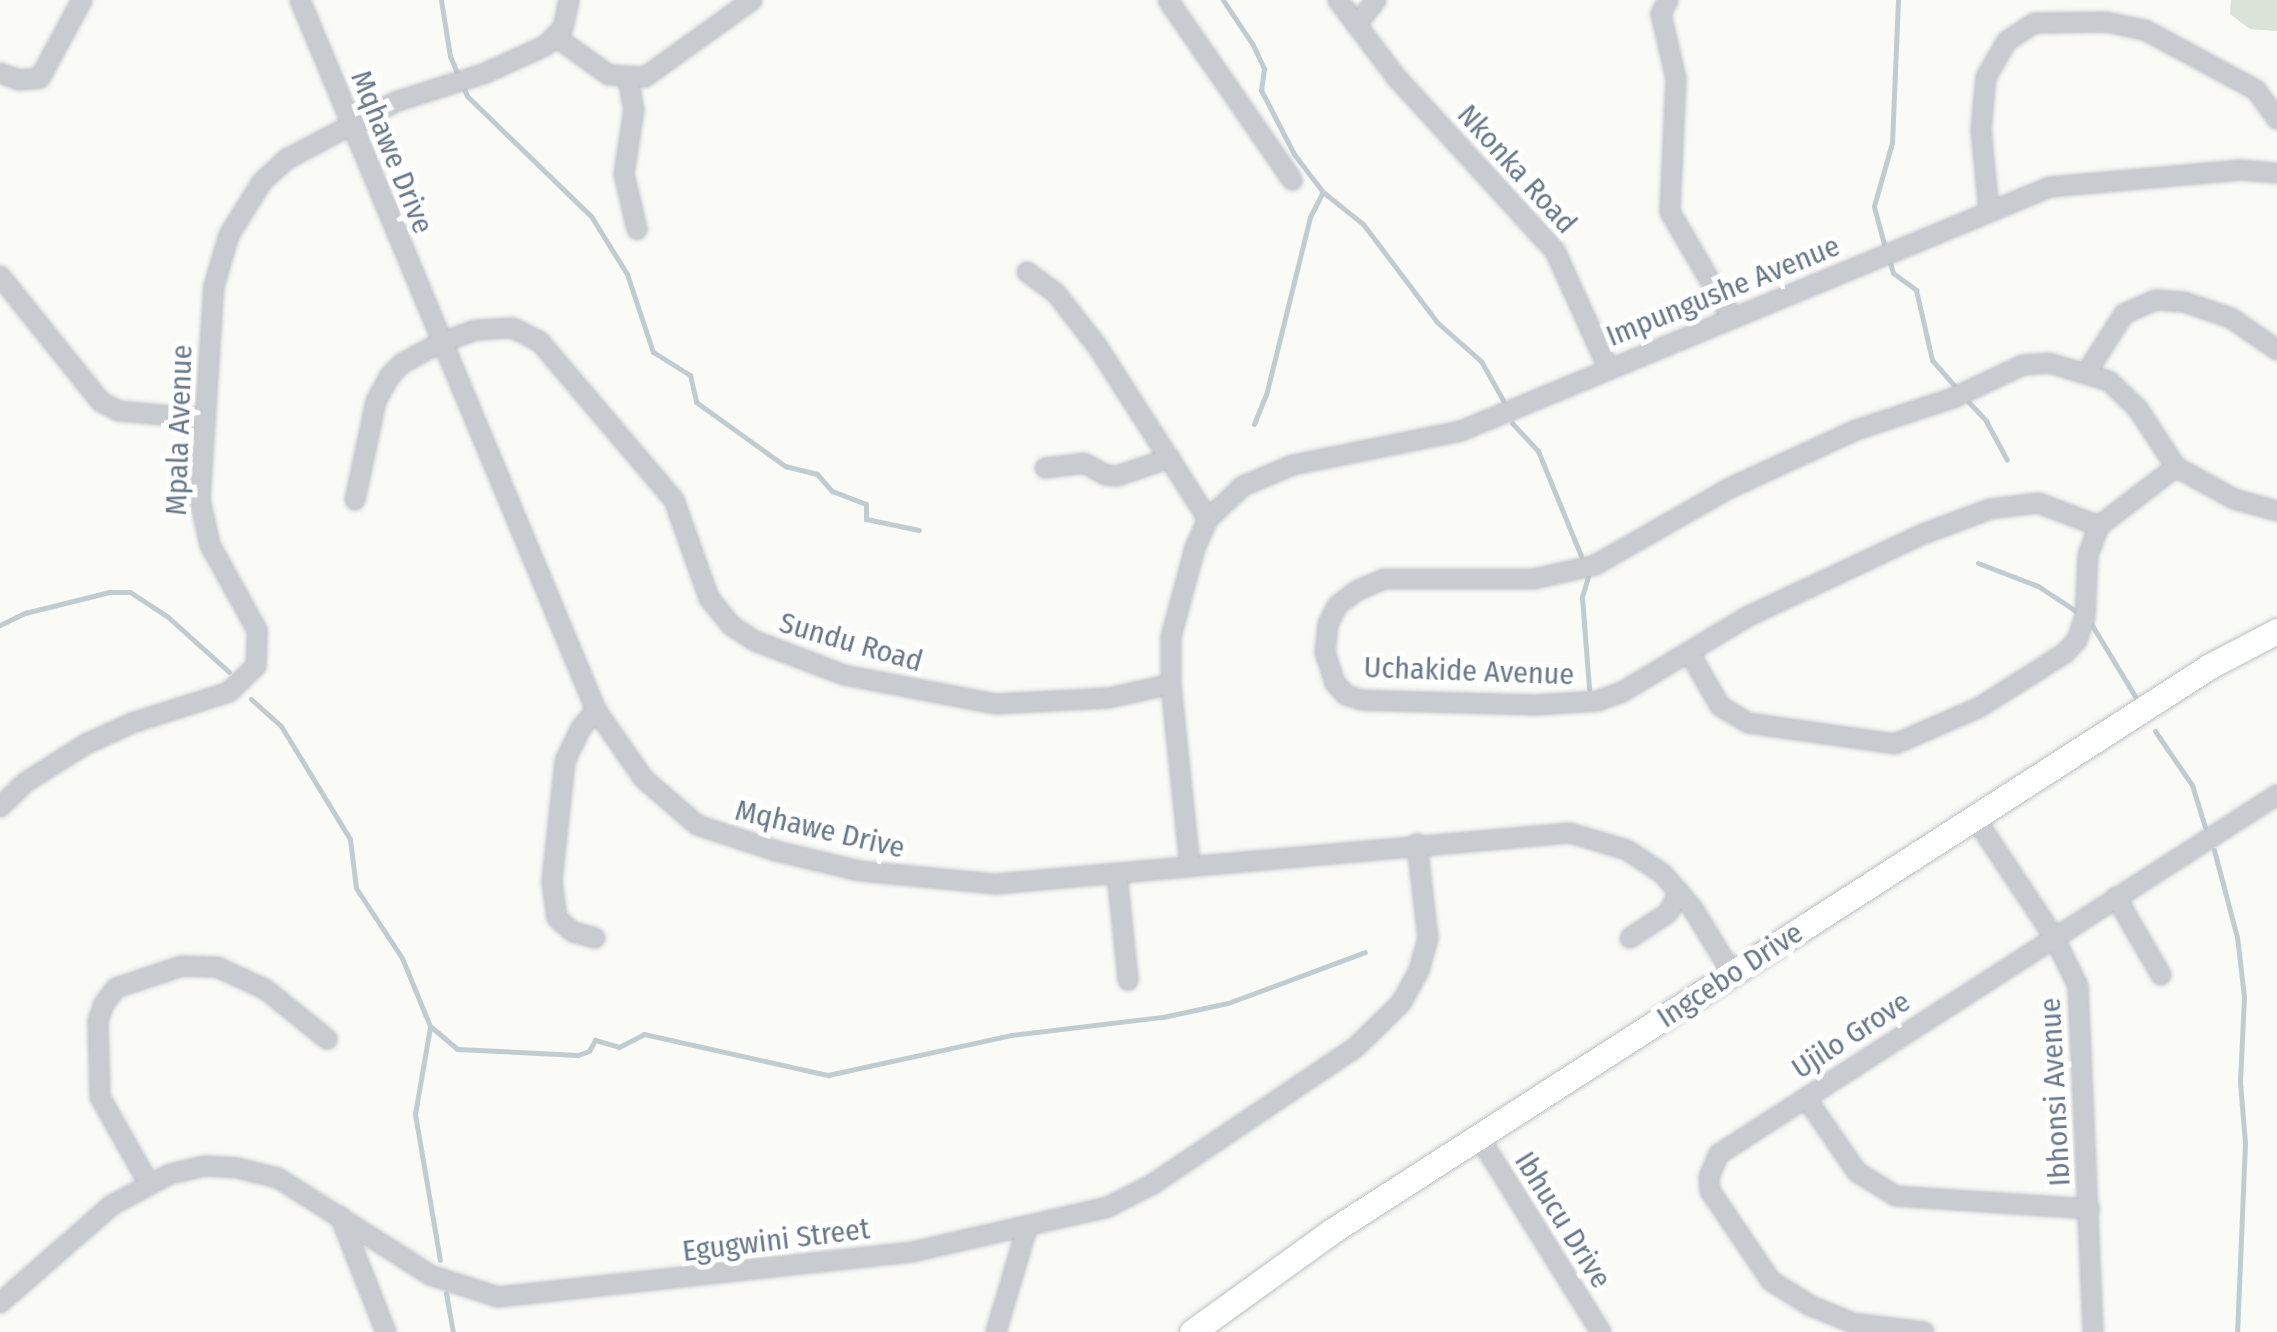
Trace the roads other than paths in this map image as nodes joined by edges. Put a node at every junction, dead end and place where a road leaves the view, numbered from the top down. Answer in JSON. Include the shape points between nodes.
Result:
{"nodes":[{"id":1,"x":82,"y":0,"type":"edge"},
{"id":2,"x":300,"y":0,"type":"edge"},
{"id":3,"x":569,"y":0,"type":"edge"},
{"id":4,"x":752,"y":0,"type":"edge"},
{"id":5,"x":1168,"y":0,"type":"edge"},
{"id":6,"x":1338,"y":0,"type":"edge"},
{"id":7,"x":1376,"y":0,"type":"edge"},
{"id":8,"x":1668,"y":0,"type":"edge"},
{"id":9,"x":1356,"y":25,"type":"junction"},
{"id":10,"x":557,"y":38,"type":"junction"},
{"id":11,"x":0,"y":74,"type":"edge"},
{"id":12,"x":628,"y":79,"type":"junction"},
{"id":13,"x":2277,"y":120,"type":"edge"},
{"id":14,"x":351,"y":124,"type":"junction"},
{"id":15,"x":2277,"y":173,"type":"edge"},
{"id":16,"x":1292,"y":180,"type":"dead end"},
{"id":17,"x":1989,"y":211,"type":"junction"},
{"id":18,"x":637,"y":229,"type":"dead end"},
{"id":19,"x":1027,"y":272,"type":"dead end"},
{"id":20,"x":0,"y":276,"type":"edge"},
{"id":21,"x":1732,"y":318,"type":"junction"},
{"id":22,"x":440,"y":343,"type":"junction"},
{"id":23,"x":2277,"y":350,"type":"edge"},
{"id":24,"x":1608,"y":368,"type":"junction"},
{"id":25,"x":2087,"y":372,"type":"junction"},
{"id":26,"x":204,"y":420,"type":"junction"},
{"id":27,"x":1170,"y":458,"type":"junction"},
{"id":28,"x":2176,"y":467,"type":"junction"},
{"id":29,"x":1045,"y":468,"type":"dead end"},
{"id":30,"x":355,"y":500,"type":"dead end"},
{"id":31,"x":2277,"y":510,"type":"edge"},
{"id":32,"x":1208,"y":519,"type":"junction"},
{"id":33,"x":2098,"y":526,"type":"junction"},
{"id":34,"x":2277,"y":630,"type":"edge"},
{"id":35,"x":1689,"y":652,"type":"junction"},
{"id":36,"x":1171,"y":684,"type":"junction"},
{"id":37,"x":596,"y":710,"type":"junction"},
{"id":38,"x":2277,"y":795,"type":"edge"},
{"id":39,"x":0,"y":808,"type":"edge"},
{"id":40,"x":1975,"y":818,"type":"junction"},
{"id":41,"x":1417,"y":844,"type":"junction"},
{"id":42,"x":1190,"y":866,"type":"junction"},
{"id":43,"x":1117,"y":874,"type":"junction"},
{"id":44,"x":1679,"y":892,"type":"junction"},
{"id":45,"x":2116,"y":898,"type":"junction"},
{"id":46,"x":2054,"y":937,"type":"junction"},
{"id":47,"x":595,"y":938,"type":"dead end"},
{"id":48,"x":1630,"y":938,"type":"dead end"},
{"id":49,"x":1732,"y":973,"type":"junction"},
{"id":50,"x":2162,"y":975,"type":"dead end"},
{"id":51,"x":1128,"y":980,"type":"dead end"},
{"id":52,"x":327,"y":1039,"type":"dead end"},
{"id":53,"x":1806,"y":1098,"type":"junction"},
{"id":54,"x":1479,"y":1137,"type":"junction"},
{"id":55,"x":149,"y":1184,"type":"junction"},
{"id":56,"x":2090,"y":1209,"type":"junction"},
{"id":57,"x":340,"y":1216,"type":"junction"},
{"id":58,"x":1027,"y":1228,"type":"junction"},
{"id":59,"x":0,"y":1304,"type":"edge"},
{"id":60,"x":386,"y":1332,"type":"edge"},
{"id":61,"x":996,"y":1332,"type":"edge"},
{"id":62,"x":1192,"y":1332,"type":"edge"},
{"id":63,"x":1601,"y":1332,"type":"edge"},
{"id":64,"x":1924,"y":1332,"type":"edge"},
{"id":65,"x":2092,"y":1332,"type":"edge"}],
"edges":[{"from":1,"to":11,"type":"street","via":[[40,78]]},
{"from":2,"to":14,"type":"street","name":"Mqhawe Drive"},
{"from":3,"to":10,"type":"street"},
{"from":4,"to":12,"type":"street","via":[[660,69]]},
{"from":5,"to":16,"type":"street"},
{"from":6,"to":9,"type":"street","name":"Nkonka Road"},
{"from":7,"to":9,"type":"street"},
{"from":8,"to":21,"type":"street","via":[[1661,14],[1676,79],[1670,212]]},
{"from":9,"to":24,"type":"street","name":"Nkonka Road","via":[[1396,78],[1555,251]]},
{"from":10,"to":12,"type":"street","via":[[609,75]]},
{"from":10,"to":14,"type":"street","name":"Mpala Avenue"},
{"from":12,"to":18,"type":"street","via":[[634,109],[624,174]]},
{"from":13,"to":17,"type":"street","via":[[2256,90],[2145,30],[2106,22],[2035,23],[2006,41],[1986,77],[1981,130]]},
{"from":14,"to":22,"type":"street","name":"Mqhawe Drive"},
{"from":14,"to":26,"type":"street","name":"Mpala Avenue","via":[[275,170],[229,235],[214,286]]},
{"from":15,"to":17,"type":"street","name":"Impungushe Avenue","via":[[2072,182]]},
{"from":17,"to":21,"type":"street","name":"Impungushe Avenue"},
{"from":19,"to":27,"type":"street","via":[[1055,292]]},
{"from":20,"to":26,"type":"street","via":[[101,402],[119,411]]},
{"from":21,"to":24,"type":"street","name":"Impungushe Avenue"},
{"from":22,"to":30,"type":"street","name":"Sundu Road","via":[[401,364],[384,385]]},
{"from":22,"to":36,"type":"street","name":"Sundu Road","via":[[498,327],[540,342],[674,500],[709,598],[755,642],[844,675],[996,704],[1109,698]]},
{"from":22,"to":37,"type":"street","name":"Mqhawe Drive"},
{"from":23,"to":25,"type":"street","via":[[2231,318],[2156,300],[2124,314]]},
{"from":24,"to":32,"type":"street","name":"Impungushe Avenue","via":[[1461,431],[1259,477]]},
{"from":25,"to":28,"type":"street","name":"Uchakide Avenue","via":[[2122,391]]},
{"from":25,"to":35,"type":"street","name":"Uchakide Avenue","via":[[2040,362],[2006,371],[1730,488],[1574,572],[1505,580],[1384,579],[1342,600],[1324,646],[1334,683],[1352,698],[1536,705],[1611,696]]},
{"from":26,"to":39,"type":"street","name":"Mpala Avenue","via":[[201,517],[257,630],[256,666],[229,692],[86,744],[26,782]]},
{"from":27,"to":29,"type":"street","via":[[1118,476],[1084,462]]},
{"from":27,"to":32,"type":"street"},
{"from":28,"to":31,"type":"street","via":[[2252,507]]},
{"from":28,"to":33,"type":"street"},
{"from":32,"to":36,"type":"street","name":"Impungushe Avenue","via":[[1171,637]]},
{"from":33,"to":35,"type":"street","name":"Uchakide Avenue","via":[[2038,503],[1990,509],[1827,579]]},
{"from":33,"to":35,"type":"street","via":[[2077,640],[2018,684],[1918,737],[1878,744],[1748,724],[1720,706]]},
{"from":34,"to":40,"type":"main road","name":"Ingcebo Drive"},
{"from":36,"to":42,"type":"street","name":"Impungushe Avenue"},
{"from":37,"to":43,"type":"street","name":"Mqhawe Drive","via":[[668,803],[720,835],[860,870],[936,881],[996,884]]},
{"from":37,"to":47,"type":"street","via":[[564,760],[552,881],[557,918]]},
{"from":38,"to":45,"type":"street","name":"Ujilo Grove"},
{"from":40,"to":46,"type":"street","name":"Ibhonsi Avenue"},
{"from":40,"to":49,"type":"main road","name":"Ingcebo Drive"},
{"from":41,"to":42,"type":"street","name":"Mqhawe Drive"},
{"from":41,"to":44,"type":"street","name":"Mqhawe Drive","via":[[1550,833],[1592,837],[1647,862]]},
{"from":41,"to":58,"type":"street","name":"Egugwini Street","via":[[1428,938],[1401,1003],[1355,1048],[1153,1184],[1108,1207]]},
{"from":42,"to":43,"type":"street","name":"Mqhawe Drive"},
{"from":43,"to":51,"type":"street"},
{"from":44,"to":48,"type":"street","via":[[1668,913]]},
{"from":44,"to":49,"type":"street","name":"Mqhawe Drive"},
{"from":45,"to":46,"type":"street","name":"Ujilo Grove"},
{"from":45,"to":50,"type":"street"},
{"from":46,"to":53,"type":"street","name":"Ujilo Grove"},
{"from":46,"to":56,"type":"street","name":"Ibhonsi Avenue","via":[[2080,996]]},
{"from":49,"to":54,"type":"main road","name":"Ingcebo Drive"},
{"from":52,"to":55,"type":"street","via":[[266,989],[216,967],[182,966],[116,988],[98,1021],[100,1097]]},
{"from":53,"to":56,"type":"street","via":[[1858,1172],[1896,1196]]},
{"from":53,"to":64,"type":"street","name":"Ujilo Grove","via":[[1719,1154],[1709,1177],[1714,1198],[1760,1270],[1795,1297],[1853,1324]]},
{"from":54,"to":62,"type":"main road","name":"Ingcebo Drive","via":[[1271,1271]]},
{"from":54,"to":63,"type":"street","name":"Ibhucu Drive"},
{"from":55,"to":57,"type":"street","name":"Egugwini Street","via":[[204,1166],[251,1170],[278,1178]]},
{"from":55,"to":59,"type":"street","name":"Egugwini Street","via":[[96,1218]]},
{"from":56,"to":65,"type":"street","name":"Ibhonsi Avenue"},
{"from":57,"to":58,"type":"street","name":"Egugwini Street","via":[[430,1275],[510,1297],[912,1252]]},
{"from":57,"to":60,"type":"street"},
{"from":58,"to":61,"type":"street"}]}
